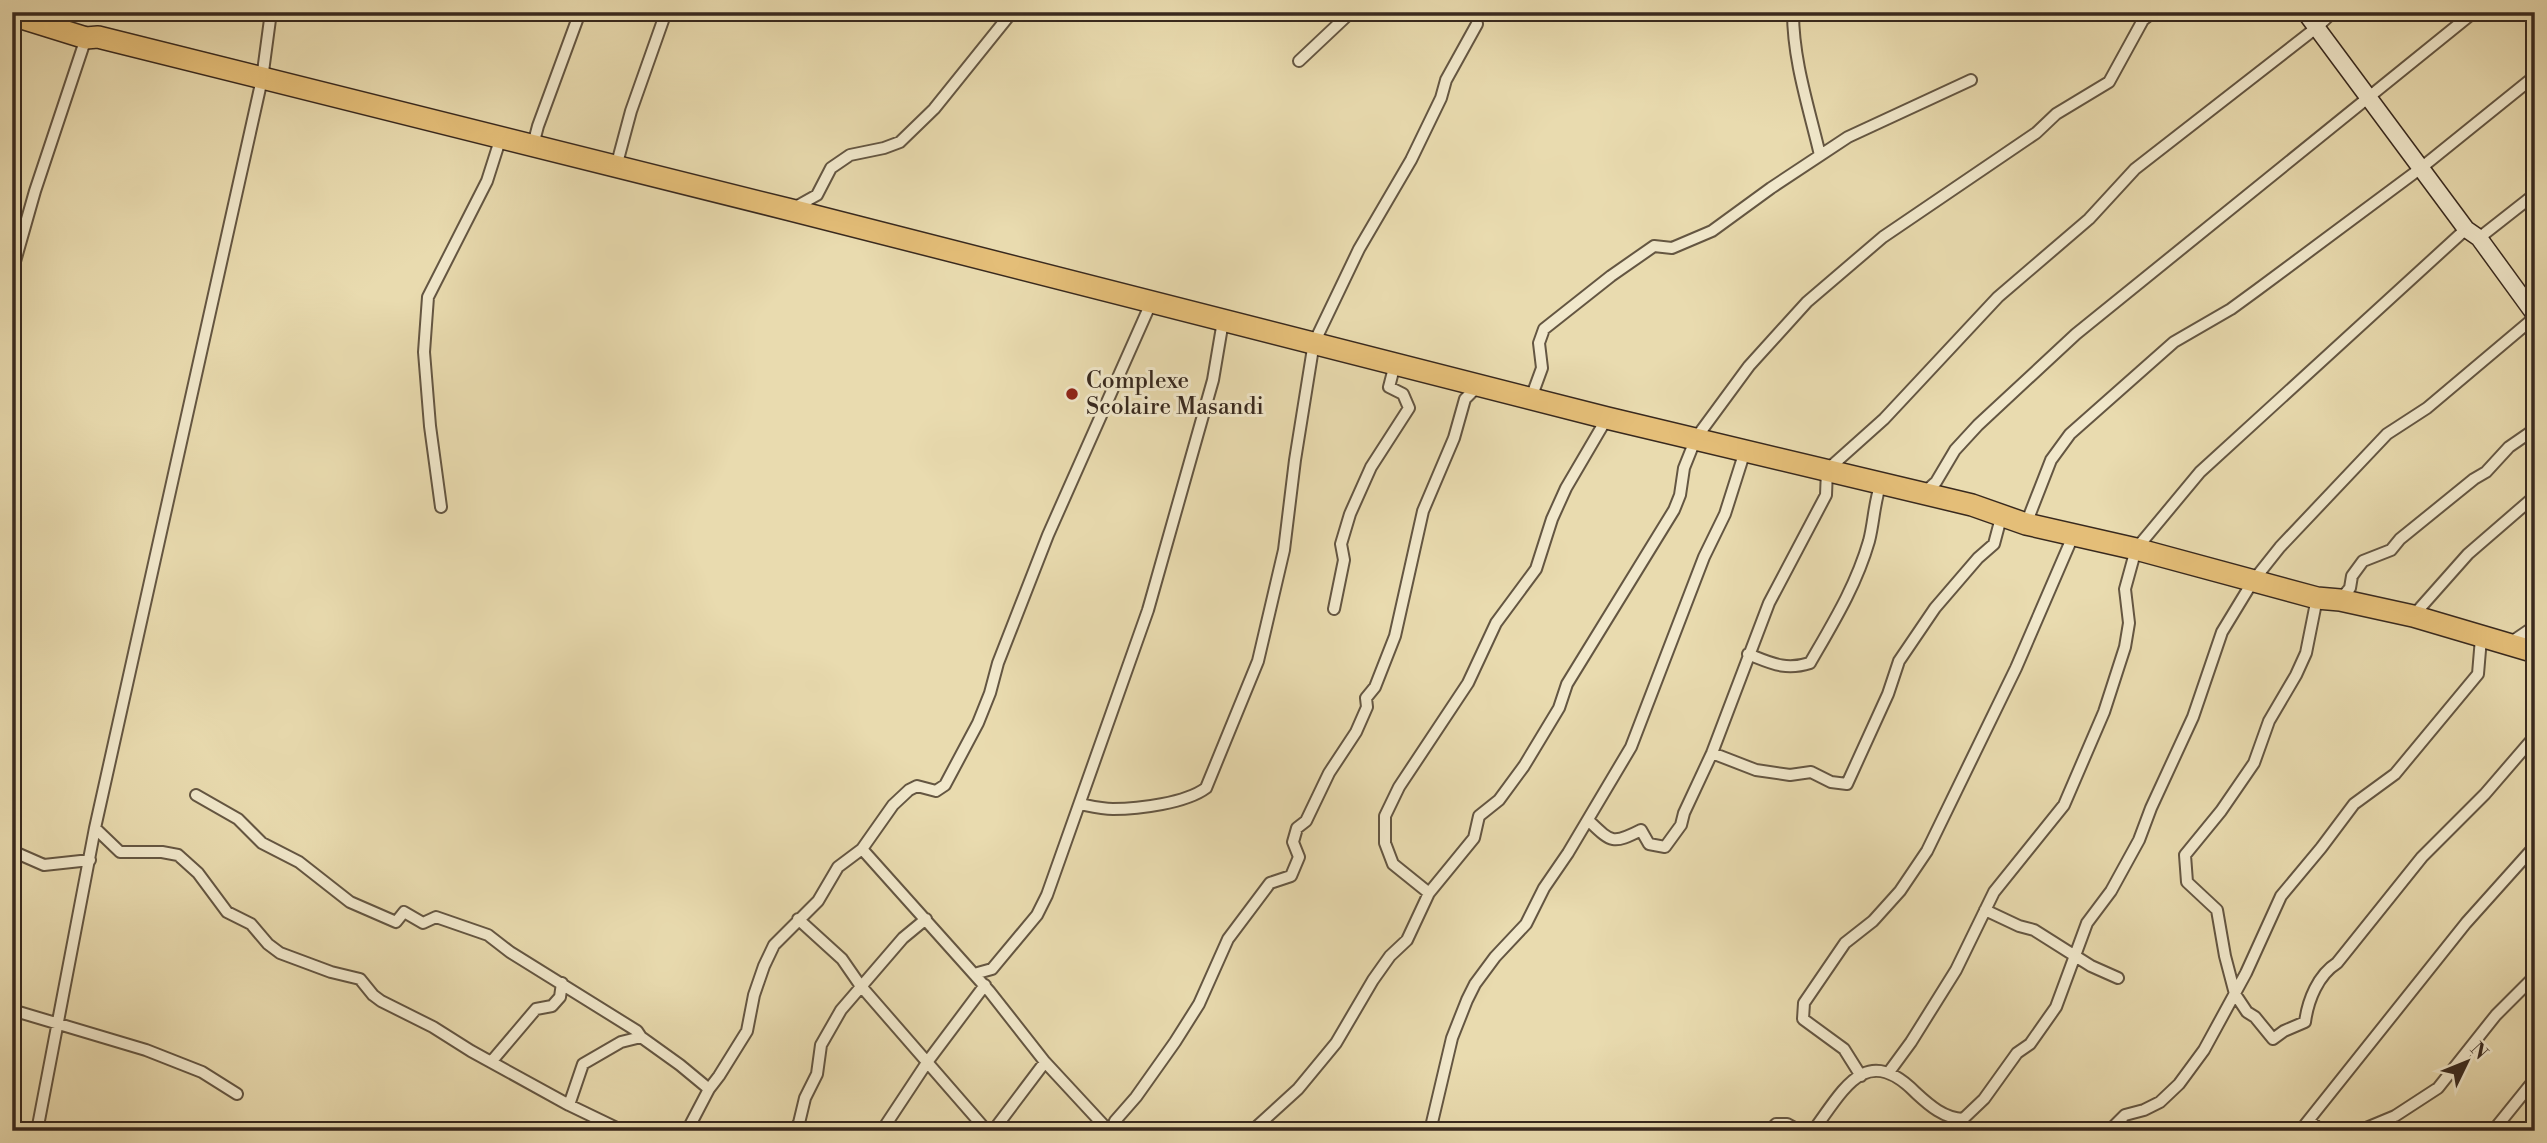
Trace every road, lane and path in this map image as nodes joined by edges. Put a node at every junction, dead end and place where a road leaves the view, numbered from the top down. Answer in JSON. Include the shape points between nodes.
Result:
{"nodes":[{"id":1,"x":271,"y":12,"type":"edge"},
{"id":2,"x":580,"y":12,"type":"edge"},
{"id":3,"x":666,"y":12,"type":"edge"},
{"id":4,"x":1012,"y":12,"type":"edge"},
{"id":5,"x":1351,"y":12,"type":"edge"},
{"id":6,"x":1793,"y":12,"type":"edge"},
{"id":7,"x":2153,"y":12,"type":"edge"},
{"id":8,"x":2305,"y":12,"type":"edge"},
{"id":9,"x":2333,"y":12,"type":"edge"},
{"id":10,"x":2473,"y":12,"type":"edge"},
{"id":11,"x":12,"y":15,"type":"edge"},
{"id":12,"x":1477,"y":24,"type":"dead end"},
{"id":13,"x":2316,"y":28,"type":"junction"},
{"id":14,"x":86,"y":38,"type":"junction"},
{"id":15,"x":1299,"y":61,"type":"dead end"},
{"id":16,"x":2535,"y":76,"type":"edge"},
{"id":17,"x":262,"y":79,"type":"junction"},
{"id":18,"x":1971,"y":80,"type":"dead end"},
{"id":19,"x":2367,"y":97,"type":"junction"},
{"id":20,"x":501,"y":137,"type":"junction"},
{"id":21,"x":533,"y":145,"type":"junction"},
{"id":22,"x":1820,"y":155,"type":"junction"},
{"id":23,"x":616,"y":167,"type":"junction"},
{"id":24,"x":2421,"y":168,"type":"junction"},
{"id":25,"x":2535,"y":194,"type":"edge"},
{"id":26,"x":790,"y":210,"type":"junction"},
{"id":27,"x":2473,"y":233,"type":"junction"},
{"id":28,"x":12,"y":272,"type":"edge"},
{"id":29,"x":1151,"y":303,"type":"junction"},
{"id":30,"x":2535,"y":316,"type":"edge"},
{"id":31,"x":1223,"y":321,"type":"junction"},
{"id":32,"x":1314,"y":342,"type":"junction"},
{"id":33,"x":1395,"y":364,"type":"junction"},
{"id":34,"x":1472,"y":392,"type":"junction"},
{"id":35,"x":1531,"y":398,"type":"junction"},
{"id":36,"x":1607,"y":418,"type":"junction"},
{"id":37,"x":2535,"y":429,"type":"edge"},
{"id":38,"x":1696,"y":438,"type":"junction"},
{"id":39,"x":1745,"y":451,"type":"junction"},
{"id":40,"x":1838,"y":467,"type":"junction"},
{"id":41,"x":1881,"y":483,"type":"junction"},
{"id":42,"x":1933,"y":491,"type":"junction"},
{"id":43,"x":2535,"y":496,"type":"edge"},
{"id":44,"x":440,"y":507,"type":"dead end"},
{"id":45,"x":2002,"y":514,"type":"junction"},
{"id":46,"x":2026,"y":524,"type":"junction"},
{"id":47,"x":2073,"y":536,"type":"junction"},
{"id":48,"x":2136,"y":549,"type":"junction"},
{"id":49,"x":2253,"y":581,"type":"junction"},
{"id":50,"x":2317,"y":598,"type":"junction"},
{"id":51,"x":2340,"y":600,"type":"junction"},
{"id":52,"x":1334,"y":609,"type":"dead end"},
{"id":53,"x":2413,"y":617,"type":"junction"},
{"id":54,"x":2535,"y":626,"type":"edge"},
{"id":55,"x":2482,"y":638,"type":"junction"},
{"id":56,"x":2508,"y":644,"type":"junction"},
{"id":57,"x":2535,"y":653,"type":"edge"},
{"id":58,"x":1748,"y":654,"type":"junction"},
{"id":59,"x":2535,"y":736,"type":"edge"},
{"id":60,"x":1712,"y":753,"type":"junction"},
{"id":61,"x":196,"y":795,"type":"dead end"},
{"id":62,"x":1080,"y":804,"type":"junction"},
{"id":63,"x":1588,"y":820,"type":"junction"},
{"id":64,"x":95,"y":828,"type":"junction"},
{"id":65,"x":2535,"y":846,"type":"edge"},
{"id":66,"x":862,"y":849,"type":"junction"},
{"id":67,"x":12,"y":851,"type":"edge"},
{"id":68,"x":90,"y":860,"type":"junction"},
{"id":69,"x":1429,"y":893,"type":"junction"},
{"id":70,"x":1985,"y":911,"type":"junction"},
{"id":71,"x":797,"y":919,"type":"junction"},
{"id":72,"x":926,"y":919,"type":"junction"},
{"id":73,"x":2075,"y":954,"type":"junction"},
{"id":74,"x":974,"y":974,"type":"junction"},
{"id":75,"x":2535,"y":976,"type":"edge"},
{"id":76,"x":2119,"y":978,"type":"dead end"},
{"id":77,"x":562,"y":983,"type":"junction"},
{"id":78,"x":860,"y":985,"type":"junction"},
{"id":79,"x":985,"y":985,"type":"junction"},
{"id":80,"x":2235,"y":994,"type":"junction"},
{"id":81,"x":12,"y":1010,"type":"edge"},
{"id":82,"x":58,"y":1024,"type":"junction"},
{"id":83,"x":641,"y":1037,"type":"junction"},
{"id":84,"x":928,"y":1061,"type":"junction"},
{"id":85,"x":491,"y":1062,"type":"junction"},
{"id":86,"x":1045,"y":1062,"type":"junction"},
{"id":87,"x":1889,"y":1072,"type":"junction"},
{"id":88,"x":1861,"y":1076,"type":"junction"},
{"id":89,"x":2535,"y":1079,"type":"edge"},
{"id":90,"x":709,"y":1089,"type":"junction"},
{"id":91,"x":237,"y":1094,"type":"dead end"},
{"id":92,"x":569,"y":1105,"type":"junction"},
{"id":93,"x":2309,"y":1120,"type":"junction"},
{"id":94,"x":886,"y":1126,"type":"dead end"},
{"id":95,"x":37,"y":1131,"type":"edge"},
{"id":96,"x":623,"y":1131,"type":"edge"},
{"id":97,"x":687,"y":1131,"type":"edge"},
{"id":98,"x":793,"y":1131,"type":"edge"},
{"id":99,"x":987,"y":1131,"type":"edge"},
{"id":100,"x":993,"y":1131,"type":"edge"},
{"id":101,"x":1110,"y":1131,"type":"edge"},
{"id":102,"x":1252,"y":1131,"type":"edge"},
{"id":103,"x":1430,"y":1131,"type":"edge"},
{"id":104,"x":1769,"y":1131,"type":"edge"},
{"id":105,"x":1800,"y":1131,"type":"edge"},
{"id":106,"x":1813,"y":1131,"type":"edge"},
{"id":107,"x":2109,"y":1131,"type":"edge"},
{"id":108,"x":2300,"y":1131,"type":"edge"},
{"id":109,"x":2321,"y":1131,"type":"edge"},
{"id":110,"x":2359,"y":1131,"type":"edge"},
{"id":111,"x":2493,"y":1131,"type":"edge"}],
"edges":[{"from":1,"to":17,"type":"street"},
{"from":2,"to":21,"type":"street"},
{"from":3,"to":23,"type":"street"},
{"from":4,"to":26,"type":"street","via":[[934,108],[900,142],[850,155],[831,168],[817,194]]},
{"from":5,"to":15,"type":"street"},
{"from":6,"to":22,"type":"street","via":[[1806,107]]},
{"from":7,"to":38,"type":"street","via":[[2143,20],[2109,82],[2056,114],[2036,133],[1883,237],[1807,302],[1749,366]]},
{"from":8,"to":13,"type":"street"},
{"from":9,"to":13,"type":"street"},
{"from":10,"to":19,"type":"street"},
{"from":11,"to":14,"type":"highway"},
{"from":12,"to":32,"type":"street"},
{"from":13,"to":19,"type":"street"},
{"from":13,"to":40,"type":"street","via":[[2135,169],[2089,219],[1998,297]]},
{"from":14,"to":17,"type":"highway","via":[[98,37]]},
{"from":14,"to":28,"type":"street"},
{"from":16,"to":24,"type":"street"},
{"from":17,"to":20,"type":"highway"},
{"from":17,"to":64,"type":"street"},
{"from":18,"to":22,"type":"street","via":[[1848,137]]},
{"from":19,"to":24,"type":"street"},
{"from":19,"to":42,"type":"street","via":[[2077,334],[1955,450]]},
{"from":20,"to":21,"type":"highway"},
{"from":20,"to":44,"type":"street","via":[[487,181],[429,297],[424,352]]},
{"from":21,"to":23,"type":"highway"},
{"from":22,"to":35,"type":"street","via":[[1712,232],[1672,248],[1654,246],[1544,329],[1539,343],[1542,368]]},
{"from":23,"to":26,"type":"highway"},
{"from":24,"to":27,"type":"street"},
{"from":24,"to":46,"type":"street","via":[[2231,309],[2174,342],[2093,412],[2051,460]]},
{"from":25,"to":27,"type":"street"},
{"from":26,"to":29,"type":"highway"},
{"from":27,"to":30,"type":"street"},
{"from":27,"to":48,"type":"street","via":[[2200,472]]},
{"from":29,"to":31,"type":"highway"},
{"from":29,"to":66,"type":"street","via":[[1048,536],[990,693],[945,785],[936,791],[917,786],[909,790]]},
{"from":30,"to":49,"type":"street","via":[[2427,408],[2388,435]]},
{"from":31,"to":32,"type":"highway"},
{"from":31,"to":62,"type":"street","via":[[1213,380],[1148,610]]},
{"from":32,"to":33,"type":"highway"},
{"from":32,"to":62,"type":"street","via":[[1284,550],[1258,661],[1206,788],[1181,799],[1136,807],[1111,810]]},
{"from":33,"to":34,"type":"highway","via":[[1455,379]]},
{"from":33,"to":52,"type":"street","via":[[1389,387],[1404,394],[1409,408],[1371,467],[1350,514],[1341,544],[1344,561]]},
{"from":34,"to":35,"type":"highway"},
{"from":34,"to":101,"type":"street","via":[[1423,511],[1395,636],[1366,698],[1367,708],[1356,732],[1306,821],[1297,828],[1293,842],[1300,857],[1291,876],[1270,883],[1228,939],[1199,1004]]},
{"from":35,"to":36,"type":"highway"},
{"from":36,"to":38,"type":"highway"},
{"from":36,"to":69,"type":"street","via":[[1566,488],[1536,569],[1496,622],[1468,683],[1385,816],[1385,843],[1393,864]]},
{"from":37,"to":51,"type":"street","via":[[2508,446],[2486,472],[2391,550],[2363,561]]},
{"from":38,"to":39,"type":"highway"},
{"from":38,"to":69,"type":"street","via":[[1674,510],[1574,672],[1559,708],[1499,800],[1479,816],[1474,838]]},
{"from":39,"to":40,"type":"highway"},
{"from":39,"to":63,"type":"street","via":[[1725,514],[1703,557],[1631,747]]},
{"from":40,"to":41,"type":"highway"},
{"from":40,"to":58,"type":"street"},
{"from":41,"to":42,"type":"highway"},
{"from":41,"to":58,"type":"street","via":[[1854,585],[1810,663],[1795,668]]},
{"from":42,"to":45,"type":"highway"},
{"from":43,"to":53,"type":"street","via":[[2468,554]]},
{"from":45,"to":46,"type":"highway"},
{"from":45,"to":60,"type":"street","via":[[1994,544],[1935,608],[1899,661],[1847,784],[1811,772],[1790,775],[1756,769]]},
{"from":46,"to":47,"type":"highway"},
{"from":47,"to":48,"type":"highway"},
{"from":47,"to":88,"type":"street","via":[[2016,668],[1927,851],[1900,891],[1845,943],[1804,1003],[1803,1019],[1844,1049]]},
{"from":48,"to":49,"type":"highway"},
{"from":48,"to":70,"type":"street","via":[[2125,589],[2129,623],[2125,647],[2104,712],[2064,805],[1994,891]]},
{"from":49,"to":50,"type":"highway"},
{"from":49,"to":73,"type":"street","via":[[2222,632],[2193,717],[2139,840],[2087,923]]},
{"from":50,"to":51,"type":"highway"},
{"from":50,"to":80,"type":"street","via":[[2306,653],[2269,720],[2254,763],[2185,855],[2187,882],[2217,909]]},
{"from":51,"to":53,"type":"highway"},
{"from":53,"to":55,"type":"highway"},
{"from":54,"to":56,"type":"street"},
{"from":55,"to":56,"type":"highway"},
{"from":55,"to":80,"type":"street","via":[[2478,674],[2395,774],[2354,804],[2281,896]]},
{"from":56,"to":57,"type":"highway"},
{"from":58,"to":60,"type":"street"},
{"from":59,"to":80,"type":"street","via":[[2329,968],[2307,1005],[2305,1022],[2273,1039]]},
{"from":60,"to":63,"type":"street","via":[[1681,825],[1665,847],[1650,844],[1641,830],[1613,840]]},
{"from":61,"to":77,"type":"street","via":[[238,819],[262,843],[299,862],[350,902],[396,922],[404,912],[423,923],[436,917],[488,934]]},
{"from":62,"to":74,"type":"street","via":[[1037,915],[992,969]]},
{"from":63,"to":103,"type":"street","via":[[1526,924],[1475,984],[1452,1038]]},
{"from":64,"to":68,"type":"street"},
{"from":64,"to":85,"type":"street","via":[[120,852],[178,855],[227,912],[251,924],[280,953],[360,979],[382,1001]]},
{"from":65,"to":93,"type":"street","via":[[2466,923]]},
{"from":66,"to":71,"type":"street","via":[[838,867],[818,901]]},
{"from":66,"to":72,"type":"street"},
{"from":67,"to":68,"type":"street","via":[[44,865]]},
{"from":68,"to":82,"type":"street"},
{"from":69,"to":102,"type":"street","via":[[1407,940],[1373,980],[1336,1043],[1298,1089]]},
{"from":70,"to":73,"type":"street","via":[[2034,930]]},
{"from":70,"to":87,"type":"street","via":[[1956,971]]},
{"from":71,"to":78,"type":"street","via":[[842,959]]},
{"from":71,"to":90,"type":"street","via":[[774,945],[754,995],[747,1031]]},
{"from":72,"to":74,"type":"street"},
{"from":72,"to":78,"type":"street"},
{"from":73,"to":76,"type":"street"},
{"from":73,"to":87,"type":"street","via":[[2056,1007],[2030,1044],[1963,1119],[1949,1118]]},
{"from":74,"to":79,"type":"street"},
{"from":75,"to":110,"type":"street","via":[[2496,1015],[2438,1088],[2395,1116]]},
{"from":77,"to":83,"type":"street"},
{"from":77,"to":85,"type":"street","via":[[560,997],[552,1006],[536,1009]]},
{"from":78,"to":84,"type":"street"},
{"from":78,"to":98,"type":"street","via":[[821,1045],[817,1074]]},
{"from":79,"to":84,"type":"street"},
{"from":79,"to":86,"type":"street"},
{"from":80,"to":107,"type":"street","via":[[2179,1084],[2160,1101],[2125,1115]]},
{"from":81,"to":82,"type":"street"},
{"from":82,"to":91,"type":"street","via":[[146,1049],[202,1072]]},
{"from":82,"to":95,"type":"street"},
{"from":83,"to":90,"type":"street"},
{"from":83,"to":92,"type":"street","via":[[621,1042],[583,1065]]},
{"from":84,"to":94,"type":"street"},
{"from":84,"to":99,"type":"street"},
{"from":85,"to":92,"type":"street"},
{"from":86,"to":100,"type":"street"},
{"from":86,"to":101,"type":"street"},
{"from":87,"to":88,"type":"street","via":[[1878,1069]]},
{"from":88,"to":106,"type":"street","via":[[1841,1093]]},
{"from":89,"to":111,"type":"street"},
{"from":90,"to":97,"type":"street"},
{"from":92,"to":96,"type":"street"},
{"from":93,"to":108,"type":"street"},
{"from":93,"to":109,"type":"street"},
{"from":104,"to":105,"type":"street","via":[[1776,1124],[1787,1124]]}]}
